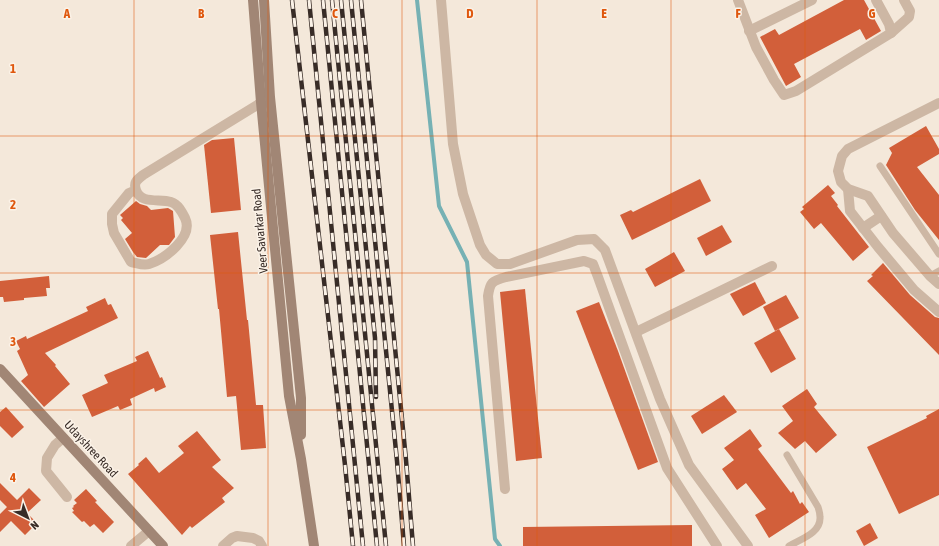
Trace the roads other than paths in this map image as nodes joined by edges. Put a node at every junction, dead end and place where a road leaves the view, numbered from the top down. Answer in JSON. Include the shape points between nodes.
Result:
{"nodes":[{"id":1,"x":253,"y":0,"type":"edge"},
{"id":2,"x":264,"y":0,"type":"edge"},
{"id":3,"x":441,"y":0,"type":"edge"},
{"id":4,"x":738,"y":0,"type":"edge"},
{"id":5,"x":812,"y":0,"type":"edge"},
{"id":6,"x":876,"y":0,"type":"edge"},
{"id":7,"x":904,"y":0,"type":"edge"},
{"id":8,"x":749,"y":31,"type":"junction"},
{"id":9,"x":891,"y":33,"type":"junction"},
{"id":10,"x":270,"y":97,"type":"junction"},
{"id":11,"x":261,"y":102,"type":"junction"},
{"id":12,"x":939,"y":103,"type":"edge"},
{"id":13,"x":880,"y":166,"type":"dead end"},
{"id":14,"x":848,"y":189,"type":"junction"},
{"id":15,"x":136,"y":190,"type":"junction"},
{"id":16,"x":881,"y":216,"type":"junction"},
{"id":17,"x":863,"y":228,"type":"junction"},
{"id":18,"x":939,"y":254,"type":"edge"},
{"id":19,"x":772,"y":266,"type":"dead end"},
{"id":20,"x":934,"y":273,"type":"edge"},
{"id":21,"x":939,"y":284,"type":"edge"},
{"id":22,"x":939,"y":312,"type":"edge"},
{"id":23,"x":636,"y":332,"type":"junction"},
{"id":24,"x":0,"y":369,"type":"edge"},
{"id":25,"x":63,"y":438,"type":"junction"},
{"id":26,"x":787,"y":456,"type":"dead end"},
{"id":27,"x":301,"y":460,"type":"junction"},
{"id":28,"x":505,"y":489,"type":"dead end"},
{"id":29,"x":67,"y":497,"type":"dead end"},
{"id":30,"x":149,"y":531,"type":"junction"},
{"id":31,"x":131,"y":546,"type":"edge"},
{"id":32,"x":163,"y":546,"type":"edge"},
{"id":33,"x":223,"y":546,"type":"edge"},
{"id":34,"x":262,"y":546,"type":"edge"},
{"id":35,"x":314,"y":546,"type":"edge"},
{"id":36,"x":717,"y":546,"type":"edge"},
{"id":37,"x":748,"y":546,"type":"edge"},
{"id":38,"x":790,"y":546,"type":"edge"}],
"edges":[{"from":1,"to":11,"type":"street","name":"Veer Savarkar Road"},
{"from":2,"to":10,"type":"street","name":"Veer Savarkar Road"},
{"from":3,"to":23,"type":"street","via":[[453,144],[463,194],[480,245],[486,255],[497,264],[510,264],[577,240],[594,240],[605,250]]},
{"from":4,"to":8,"type":"street"},
{"from":5,"to":8,"type":"street"},
{"from":6,"to":9,"type":"street"},
{"from":7,"to":9,"type":"street","via":[[910,11],[909,17]]},
{"from":8,"to":9,"type":"street","via":[[784,95],[796,91]]},
{"from":10,"to":11,"type":"street"},
{"from":10,"to":27,"type":"street","name":"Veer Savarkar Road","via":[[301,398]]},
{"from":11,"to":15,"type":"street","via":[[143,175],[135,184]]},
{"from":11,"to":27,"type":"street","name":"Veer Savarkar Road","via":[[289,396]]},
{"from":12,"to":14,"type":"street","via":[[848,149],[842,156],[838,171],[841,182]]},
{"from":13,"to":18,"type":"lane"},
{"from":14,"to":16,"type":"street","via":[[868,196]]},
{"from":14,"to":17,"type":"street","via":[[850,211]]},
{"from":15,"to":15,"type":"street","via":[[146,200],[171,202],[177,205],[187,223],[181,241],[174,250],[160,259],[142,265],[131,262],[114,233],[112,224],[112,214],[129,193]]},
{"from":16,"to":17,"type":"street"},
{"from":16,"to":20,"type":"street","via":[[893,233]]},
{"from":17,"to":22,"type":"street","via":[[914,290]]},
{"from":19,"to":23,"type":"street"},
{"from":20,"to":21,"type":"street"},
{"from":23,"to":37,"type":"street","via":[[660,399],[689,465]]},
{"from":24,"to":25,"type":"street","name":"Udayshree Road"},
{"from":25,"to":29,"type":"street","via":[[47,458],[46,471]]},
{"from":25,"to":30,"type":"street","name":"Udayshree Road"},
{"from":26,"to":38,"type":"lane","via":[[818,507],[820,517],[814,532]]},
{"from":27,"to":35,"type":"street","name":"Veer Savarkar Road"},
{"from":28,"to":36,"type":"street","via":[[488,296],[490,286],[495,280],[506,277],[584,261],[593,264],[667,468]]},
{"from":30,"to":31,"type":"street"},
{"from":30,"to":32,"type":"street","name":"Udayshree Road"},
{"from":33,"to":34,"type":"street","via":[[237,536],[252,538],[259,541]]}]}
